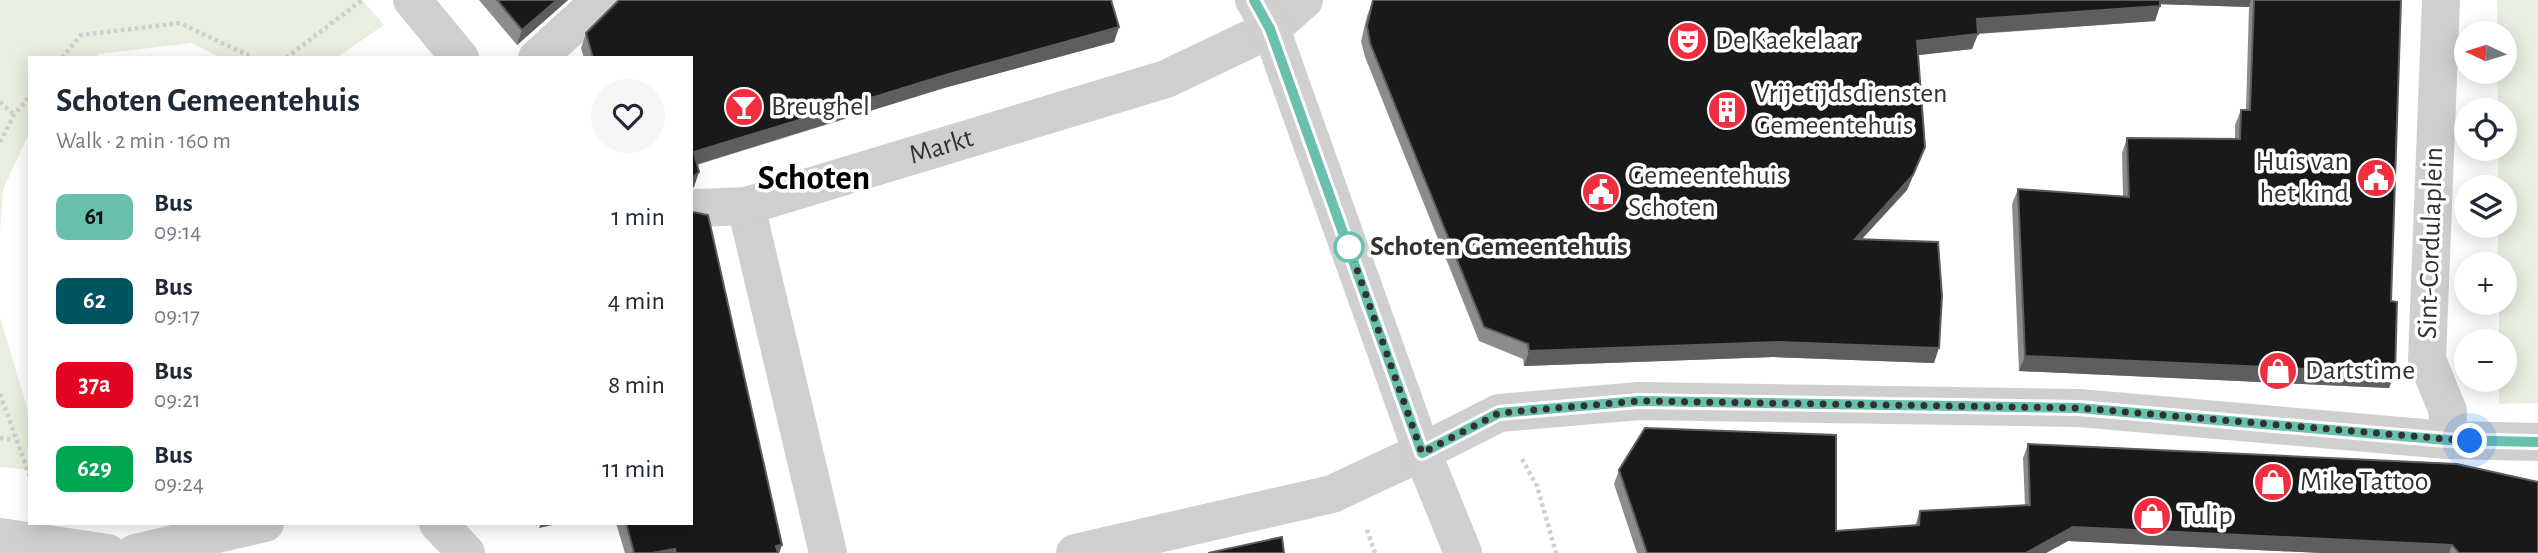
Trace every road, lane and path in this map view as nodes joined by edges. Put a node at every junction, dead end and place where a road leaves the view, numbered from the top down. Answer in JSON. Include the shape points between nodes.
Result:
{"nodes":[{"id":1,"x":362,"y":0,"type":"edge"},
{"id":2,"x":412,"y":0,"type":"edge"},
{"id":3,"x":601,"y":0,"type":"edge"},
{"id":4,"x":1304,"y":0,"type":"edge"},
{"id":5,"x":2441,"y":0,"type":"edge"},
{"id":6,"x":1262,"y":15,"type":"edge"},
{"id":7,"x":64,"y":56,"type":"edge"},
{"id":8,"x":250,"y":56,"type":"edge"},
{"id":9,"x":289,"y":56,"type":"edge"},
{"id":10,"x":458,"y":56,"type":"edge"},
{"id":11,"x":539,"y":56,"type":"edge"},
{"id":12,"x":28,"y":98,"type":"edge"},
{"id":13,"x":0,"y":102,"type":"edge"},
{"id":14,"x":14,"y":115,"type":"junction"},
{"id":15,"x":0,"y":142,"type":"edge"},
{"id":16,"x":746,"y":206,"type":"junction"},
{"id":17,"x":698,"y":208,"type":"dead end"},
{"id":18,"x":0,"y":394,"type":"edge"},
{"id":19,"x":1499,"y":413,"type":"junction"},
{"id":20,"x":0,"y":438,"type":"edge"},
{"id":21,"x":14,"y":440,"type":"junction"},
{"id":22,"x":2447,"y":440,"type":"junction"},
{"id":23,"x":2538,"y":442,"type":"edge"},
{"id":24,"x":1422,"y":453,"type":"junction"},
{"id":25,"x":28,"y":472,"type":"edge"},
{"id":26,"x":256,"y":525,"type":"edge"},
{"id":27,"x":440,"y":525,"type":"edge"},
{"id":28,"x":0,"y":537,"type":"edge"},
{"id":29,"x":108,"y":553,"type":"edge"},
{"id":30,"x":135,"y":553,"type":"edge"},
{"id":31,"x":466,"y":553,"type":"edge"},
{"id":32,"x":828,"y":553,"type":"edge"},
{"id":33,"x":1075,"y":553,"type":"edge"},
{"id":34,"x":1463,"y":553,"type":"edge"},
{"id":35,"x":1556,"y":553,"type":"edge"}],
"edges":[{"from":1,"to":9,"type":"path"},
{"from":2,"to":10,"type":"street"},
{"from":3,"to":11,"type":"street"},
{"from":4,"to":6,"type":"street","name":"Markt"},
{"from":5,"to":22,"type":"street","name":"Sint-Cordulaplein","via":[[2427,360],[2448,411]]},
{"from":6,"to":16,"type":"street","name":"Markt","via":[[1166,79]]},
{"from":6,"to":24,"type":"street"},
{"from":7,"to":8,"type":"path","via":[[81,35],[180,23]]},
{"from":12,"to":14,"type":"path"},
{"from":13,"to":14,"type":"path"},
{"from":14,"to":15,"type":"path"},
{"from":16,"to":17,"type":"street","name":"Markt"},
{"from":16,"to":32,"type":"street"},
{"from":18,"to":21,"type":"path"},
{"from":19,"to":22,"type":"street","via":[[1639,401],[2079,408]]},
{"from":19,"to":24,"type":"street"},
{"from":19,"to":35,"type":"path","via":[[1536,486]]},
{"from":20,"to":21,"type":"path"},
{"from":21,"to":25,"type":"path"},
{"from":22,"to":23,"type":"street"},
{"from":24,"to":33,"type":"street","via":[[1332,494]]},
{"from":24,"to":34,"type":"street"},
{"from":26,"to":30,"type":"street"},
{"from":27,"to":31,"type":"street"},
{"from":28,"to":29,"type":"street"}]}
